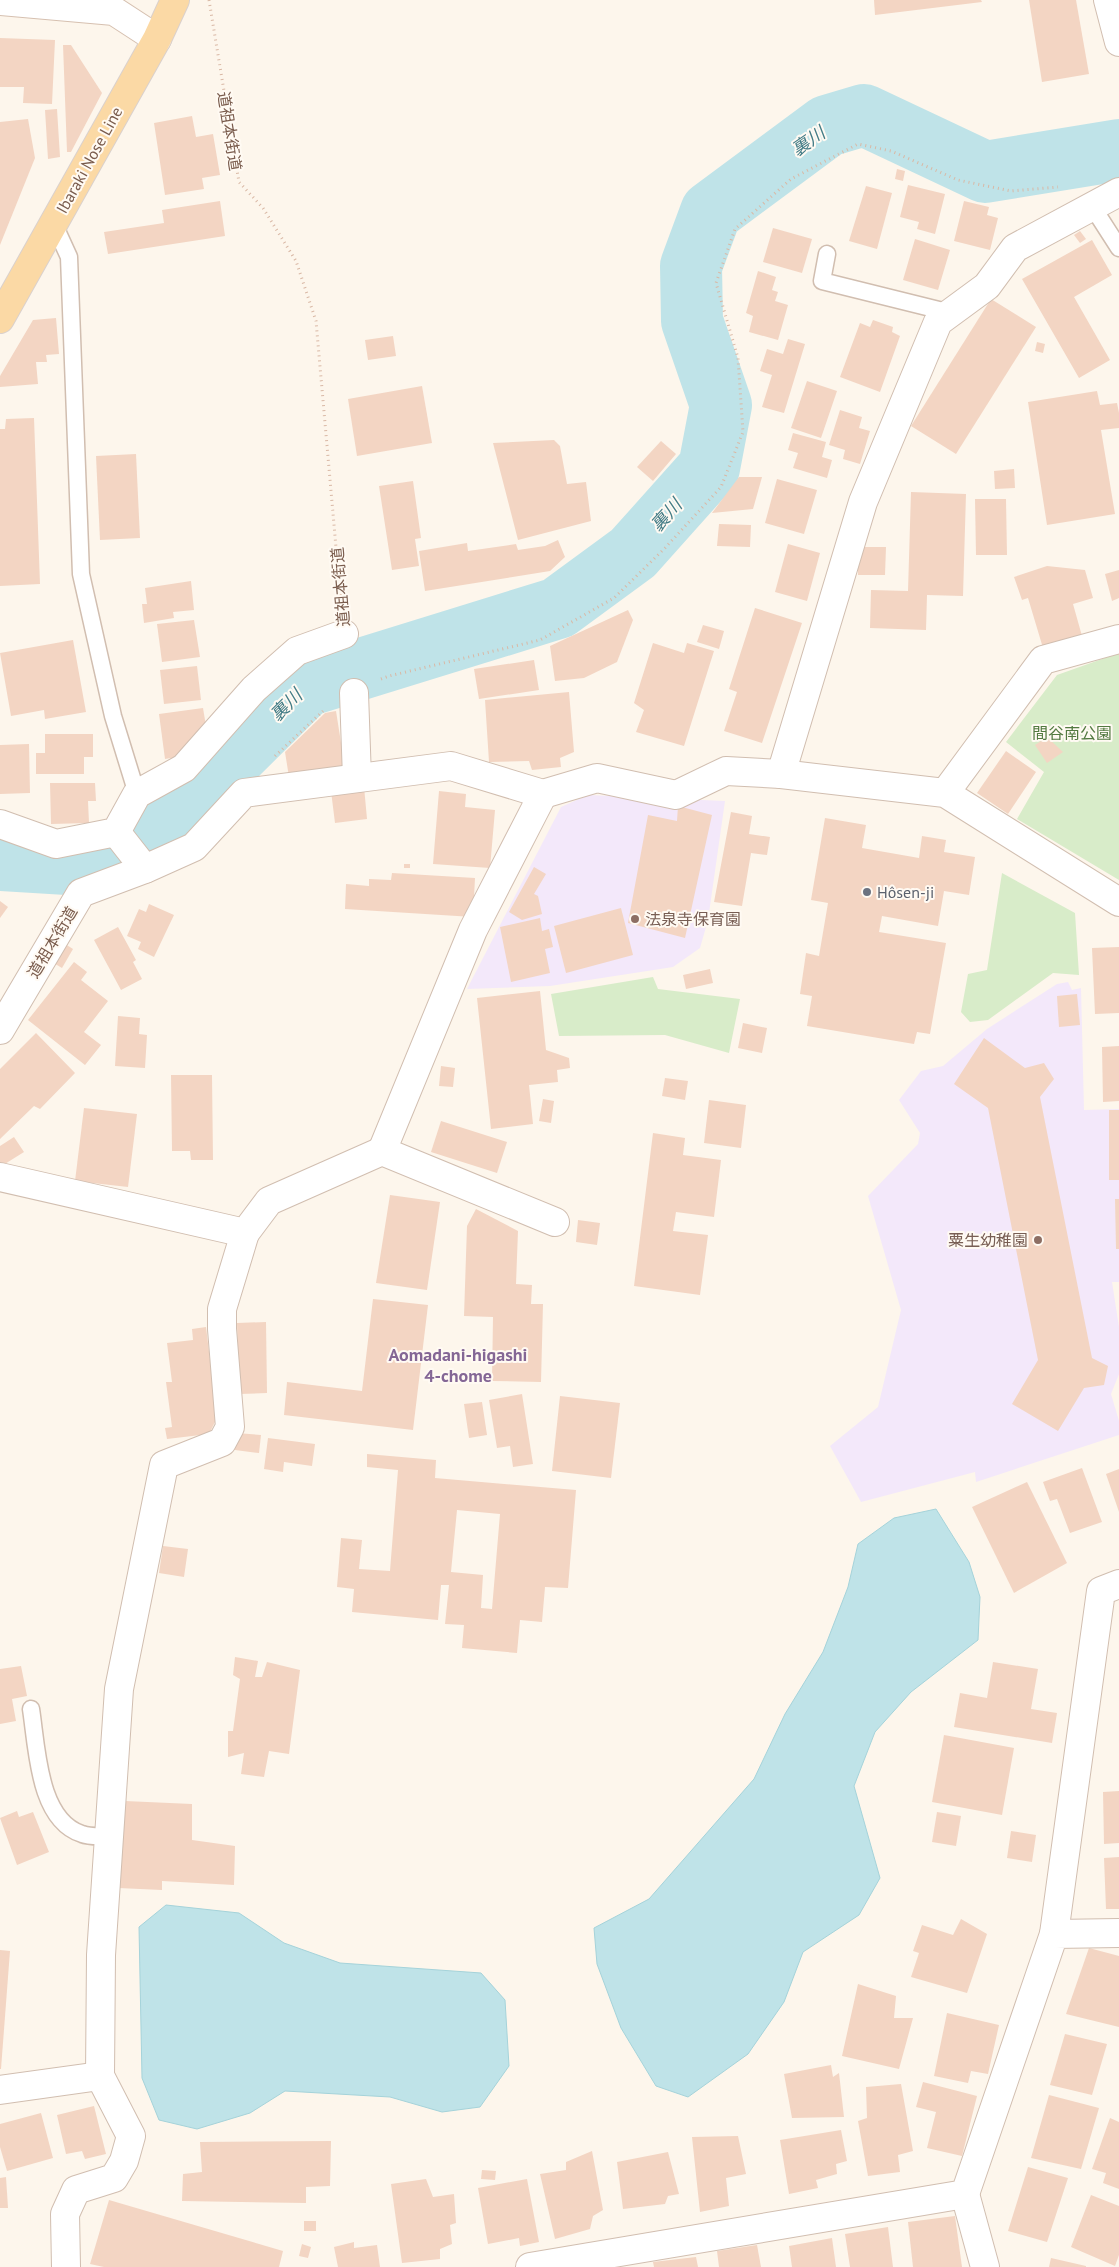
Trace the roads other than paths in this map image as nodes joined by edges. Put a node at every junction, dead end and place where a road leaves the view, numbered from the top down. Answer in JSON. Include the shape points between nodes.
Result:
{"nodes":[{"id":1,"x":175,"y":0,"type":"edge"},
{"id":2,"x":1108,"y":0,"type":"edge"},
{"id":3,"x":0,"y":1,"type":"edge"},
{"id":4,"x":157,"y":39,"type":"junction"},
{"id":5,"x":1119,"y":42,"type":"edge"},
{"id":6,"x":1119,"y":192,"type":"edge"},
{"id":7,"x":1092,"y":206,"type":"junction"},
{"id":8,"x":53,"y":222,"type":"junction"},
{"id":9,"x":1119,"y":248,"type":"edge"},
{"id":10,"x":827,"y":254,"type":"dead end"},
{"id":11,"x":952,"y":313,"type":"junction"},
{"id":12,"x":0,"y":318,"type":"edge"},
{"id":13,"x":344,"y":634,"type":"road end"},
{"id":14,"x":1119,"y":639,"type":"edge"},
{"id":15,"x":354,"y":693,"type":"road end"},
{"id":16,"x":782,"y":774,"type":"junction"},
{"id":17,"x":357,"y":778,"type":"junction"},
{"id":18,"x":945,"y":793,"type":"junction"},
{"id":19,"x":137,"y":794,"type":"junction"},
{"id":20,"x":542,"y":794,"type":"junction"},
{"id":21,"x":0,"y":824,"type":"edge"},
{"id":22,"x":116,"y":832,"type":"junction"},
{"id":23,"x":145,"y":869,"type":"junction"},
{"id":24,"x":1119,"y":902,"type":"edge"},
{"id":25,"x":0,"y":1030,"type":"edge"},
{"id":26,"x":382,"y":1151,"type":"junction"},
{"id":27,"x":0,"y":1177,"type":"edge"},
{"id":28,"x":555,"y":1222,"type":"dead end"},
{"id":29,"x":245,"y":1233,"type":"junction"},
{"id":30,"x":1119,"y":1584,"type":"edge"},
{"id":31,"x":31,"y":1709,"type":"dead end"},
{"id":32,"x":109,"y":1837,"type":"junction"},
{"id":33,"x":1119,"y":1932,"type":"edge"},
{"id":34,"x":1054,"y":1934,"type":"junction"},
{"id":35,"x":100,"y":2076,"type":"junction"},
{"id":36,"x":0,"y":2090,"type":"edge"},
{"id":37,"x":965,"y":2194,"type":"junction"},
{"id":38,"x":66,"y":2257,"type":"edge"},
{"id":39,"x":87,"y":2267,"type":"edge"},
{"id":40,"x":530,"y":2267,"type":"edge"},
{"id":41,"x":985,"y":2267,"type":"edge"}],
"edges":[{"from":1,"to":4,"type":"main road","name":"Ibaraki Nose Line"},
{"from":2,"to":5,"type":"street"},
{"from":3,"to":4,"type":"street","via":[[114,11]]},
{"from":4,"to":8,"type":"main road","name":"Ibaraki Nose Line"},
{"from":6,"to":7,"type":"street"},
{"from":7,"to":9,"type":"lane"},
{"from":7,"to":11,"type":"street","via":[[1015,248],[986,286]]},
{"from":8,"to":12,"type":"main road","name":"Ibaraki Nose Line"},
{"from":8,"to":19,"type":"lane","via":[[70,257],[81,574],[113,716]]},
{"from":10,"to":11,"type":"lane","via":[[822,281]]},
{"from":11,"to":16,"type":"street","via":[[938,322],[863,502]]},
{"from":13,"to":19,"type":"street","via":[[297,651],[254,689],[184,768]]},
{"from":14,"to":18,"type":"street","via":[[1043,660]]},
{"from":15,"to":17,"type":"street"},
{"from":16,"to":18,"type":"street"},
{"from":16,"to":20,"type":"street","via":[[726,771],[676,795],[597,778]]},
{"from":17,"to":20,"type":"street","via":[[451,766]]},
{"from":17,"to":23,"type":"street","name":"道祖本街道","via":[[244,793],[194,847]]},
{"from":18,"to":24,"type":"street"},
{"from":19,"to":22,"type":"street"},
{"from":20,"to":26,"type":"street","via":[[473,930]]},
{"from":21,"to":22,"type":"street","via":[[56,844]]},
{"from":22,"to":23,"type":"street"},
{"from":23,"to":25,"type":"street","name":"道祖本街道","via":[[81,893]]},
{"from":26,"to":28,"type":"street"},
{"from":26,"to":29,"type":"street","via":[[269,1201]]},
{"from":27,"to":29,"type":"street"},
{"from":29,"to":32,"type":"street","via":[[222,1309],[230,1427],[222,1442],[164,1465],[119,1689]]},
{"from":30,"to":34,"type":"street","via":[[1102,1591]]},
{"from":31,"to":32,"type":"lane","via":[[44,1787],[60,1821],[82,1834]]},
{"from":32,"to":35,"type":"street","via":[[101,1955]]},
{"from":33,"to":34,"type":"street"},
{"from":34,"to":37,"type":"street"},
{"from":35,"to":36,"type":"street"},
{"from":35,"to":38,"type":"street","via":[[132,2136],[114,2178],[76,2190],[65,2214]]},
{"from":37,"to":40,"type":"street"},
{"from":37,"to":41,"type":"street"},
{"from":38,"to":39,"type":"street"}]}
